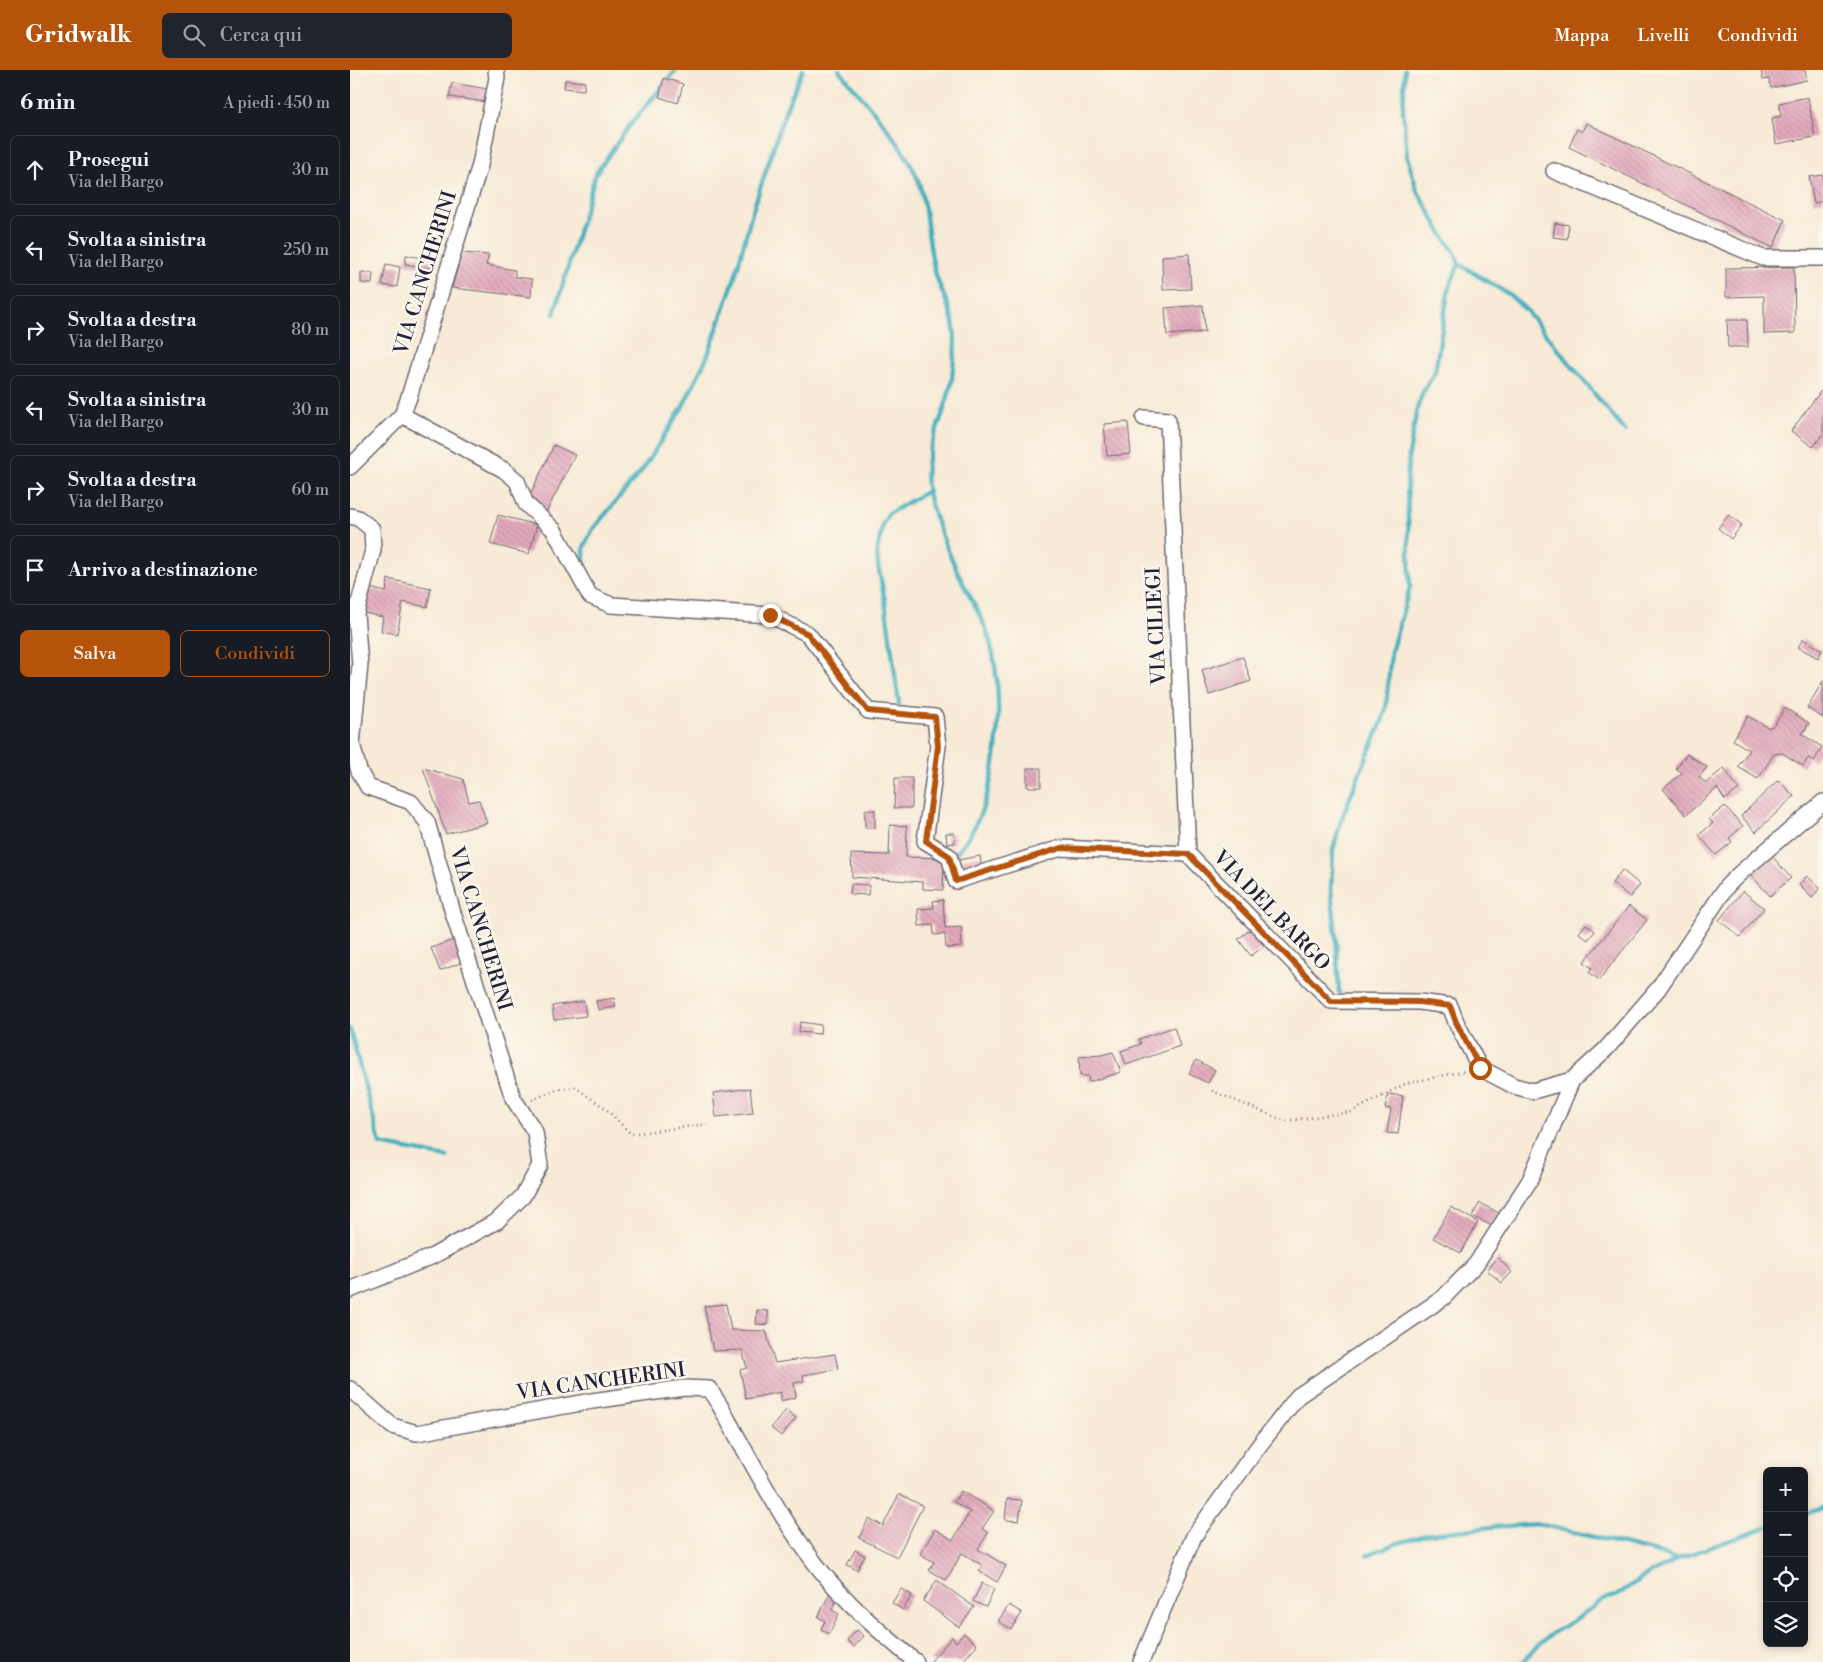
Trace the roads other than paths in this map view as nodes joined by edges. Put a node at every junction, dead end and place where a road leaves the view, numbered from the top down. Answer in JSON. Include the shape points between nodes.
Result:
{"nodes":[{"id":1,"x":496,"y":70,"type":"edge"},
{"id":2,"x":1554,"y":171,"type":"dead end"},
{"id":3,"x":1823,"y":258,"type":"edge"},
{"id":4,"x":402,"y":415,"type":"junction"},
{"id":5,"x":1144,"y":418,"type":"dead end"},
{"id":6,"x":350,"y":467,"type":"edge"},
{"id":7,"x":350,"y":516,"type":"edge"},
{"id":8,"x":1823,"y":802,"type":"edge"},
{"id":9,"x":1188,"y":854,"type":"junction"},
{"id":10,"x":1572,"y":1080,"type":"junction"},
{"id":11,"x":350,"y":1290,"type":"edge"},
{"id":12,"x":350,"y":1389,"type":"edge"},
{"id":13,"x":916,"y":1662,"type":"edge"},
{"id":14,"x":1141,"y":1662,"type":"edge"}],
"edges":[{"from":1,"to":4,"type":"street","name":"VIA CANCHERINI","via":[[480,165]]},
{"from":2,"to":3,"type":"street","via":[[1763,258]]},
{"from":4,"to":6,"type":"street","name":"VIA CANCHERINI"},
{"from":4,"to":9,"type":"street","name":"VIA DEL BARGO","via":[[504,470],[517,481],[526,504],[554,530],[590,596],[611,605],[770,615],[808,634],[868,711],[935,717],[938,746],[926,841],[949,856],[956,881],[1061,848]]},
{"from":5,"to":9,"type":"street","name":"VIA CILIEGI","via":[[1168,420]]},
{"from":7,"to":11,"type":"street","name":"VIA CANCHERINI","via":[[358,518],[372,530],[373,550],[356,614],[360,665],[352,744],[359,771],[368,787],[411,802],[427,822],[513,1098],[535,1132],[540,1165],[523,1196],[498,1221],[433,1256]]},
{"from":8,"to":10,"type":"street","via":[[1727,886],[1658,989],[1606,1049]]},
{"from":9,"to":10,"type":"street","name":"VIA DEL BARGO","via":[[1331,1001],[1419,1002],[1450,1006],[1480,1068],[1514,1086],[1532,1091]]},
{"from":10,"to":14,"type":"street","via":[[1530,1180],[1476,1264],[1444,1298],[1298,1396],[1258,1446],[1194,1536]]},
{"from":12,"to":13,"type":"street","name":"VIA CANCHERINI","via":[[392,1426],[417,1433],[592,1401],[684,1388],[709,1389],[780,1512],[818,1567],[868,1622]]}]}
